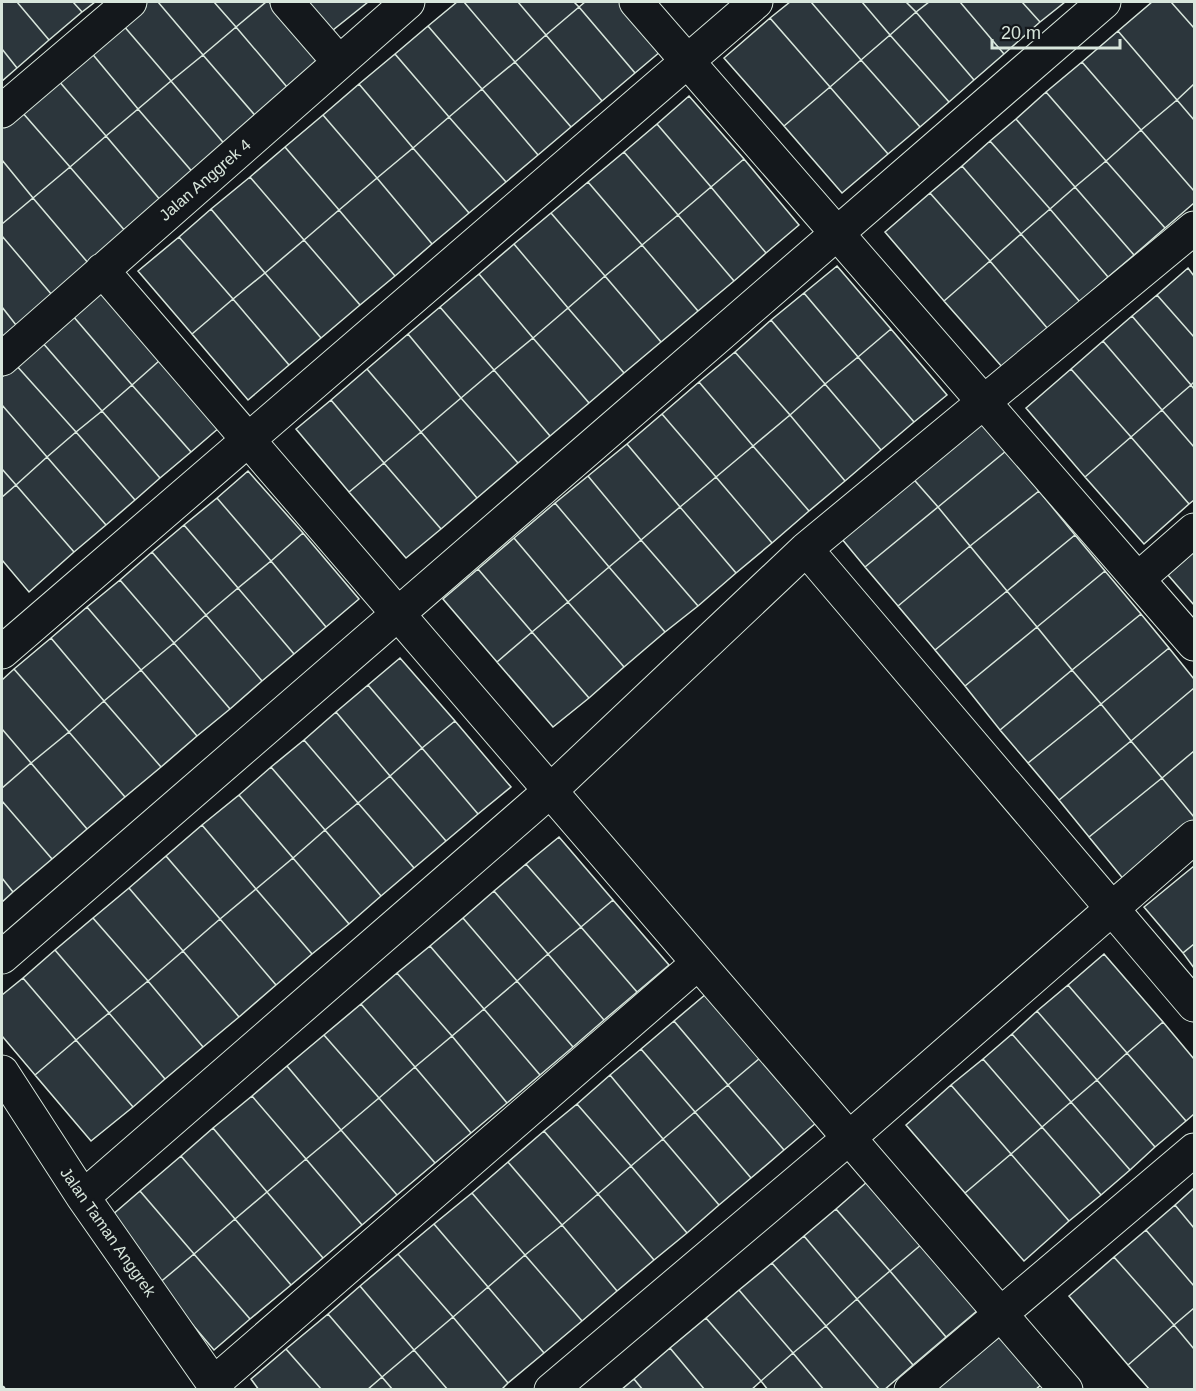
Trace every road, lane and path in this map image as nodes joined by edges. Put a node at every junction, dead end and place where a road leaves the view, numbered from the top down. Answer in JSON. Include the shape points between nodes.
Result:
{"nodes":[{"id":1,"x":130,"y":2,"type":"edge"},
{"id":2,"x":287,"y":2,"type":"edge"},
{"id":3,"x":408,"y":2,"type":"edge"},
{"id":4,"x":636,"y":2,"type":"edge"},
{"id":5,"x":756,"y":2,"type":"edge"},
{"id":6,"x":1104,"y":2,"type":"edge"},
{"id":7,"x":687,"y":61,"type":"junction"},
{"id":8,"x":339,"y":62,"type":"junction"},
{"id":9,"x":2,"y":111,"type":"edge"},
{"id":10,"x":1194,"y":228,"type":"edge"},
{"id":11,"x":837,"y":233,"type":"junction"},
{"id":12,"x":102,"y":270,"type":"junction"},
{"id":13,"x":2,"y":359,"type":"edge"},
{"id":14,"x":983,"y":401,"type":"junction"},
{"id":15,"x":249,"y":441,"type":"junction"},
{"id":16,"x":1194,"y":530,"type":"edge"},
{"id":17,"x":806,"y":549,"type":"junction"},
{"id":18,"x":1138,"y":579,"type":"junction"},
{"id":19,"x":399,"y":615,"type":"junction"},
{"id":20,"x":1194,"y":644,"type":"edge"},
{"id":21,"x":2,"y":652,"type":"edge"},
{"id":22,"x":550,"y":791,"type":"junction"},
{"id":23,"x":1194,"y":837,"type":"edge"},
{"id":24,"x":1112,"y":909,"type":"junction"},
{"id":25,"x":2,"y":957,"type":"edge"},
{"id":26,"x":698,"y":963,"type":"junction"},
{"id":27,"x":1194,"y":1005,"type":"edge"},
{"id":28,"x":2,"y":1072,"type":"edge"},
{"id":29,"x":849,"y":1138,"type":"junction"},
{"id":30,"x":1194,"y":1150,"type":"edge"},
{"id":31,"x":83,"y":1197,"type":"junction"},
{"id":32,"x":1001,"y":1314,"type":"junction"},
{"id":33,"x":216,"y":1386,"type":"edge"},
{"id":34,"x":551,"y":1389,"type":"edge"},
{"id":35,"x":912,"y":1389,"type":"edge"},
{"id":36,"x":1066,"y":1389,"type":"edge"}],
"edges":[{"from":1,"to":9,"type":"street"},
{"from":2,"to":8,"type":"street"},
{"from":3,"to":8,"type":"street","name":"Jalan Anggrek 4"},
{"from":4,"to":7,"type":"street"},
{"from":5,"to":7,"type":"street"},
{"from":6,"to":11,"type":"street"},
{"from":7,"to":11,"type":"street"},
{"from":7,"to":15,"type":"street"},
{"from":8,"to":12,"type":"street","name":"Jalan Anggrek 4"},
{"from":10,"to":14,"type":"street"},
{"from":11,"to":14,"type":"street"},
{"from":11,"to":19,"type":"street"},
{"from":12,"to":13,"type":"street","name":"Jalan Anggrek 4"},
{"from":12,"to":15,"type":"street"},
{"from":14,"to":17,"type":"street"},
{"from":14,"to":18,"type":"street"},
{"from":15,"to":19,"type":"street"},
{"from":15,"to":21,"type":"street"},
{"from":16,"to":18,"type":"street"},
{"from":17,"to":22,"type":"street"},
{"from":17,"to":24,"type":"street"},
{"from":18,"to":20,"type":"street"},
{"from":19,"to":22,"type":"street"},
{"from":19,"to":25,"type":"street"},
{"from":22,"to":26,"type":"street"},
{"from":22,"to":31,"type":"street"},
{"from":23,"to":24,"type":"street"},
{"from":24,"to":27,"type":"street"},
{"from":24,"to":29,"type":"street"},
{"from":26,"to":29,"type":"street"},
{"from":26,"to":33,"type":"street"},
{"from":28,"to":31,"type":"street","name":"Jalan Taman Anggrek"},
{"from":29,"to":32,"type":"street"},
{"from":29,"to":34,"type":"street"},
{"from":30,"to":32,"type":"street"},
{"from":31,"to":33,"type":"street","name":"Jalan Taman Anggrek"},
{"from":32,"to":35,"type":"street"},
{"from":32,"to":36,"type":"street"}]}
